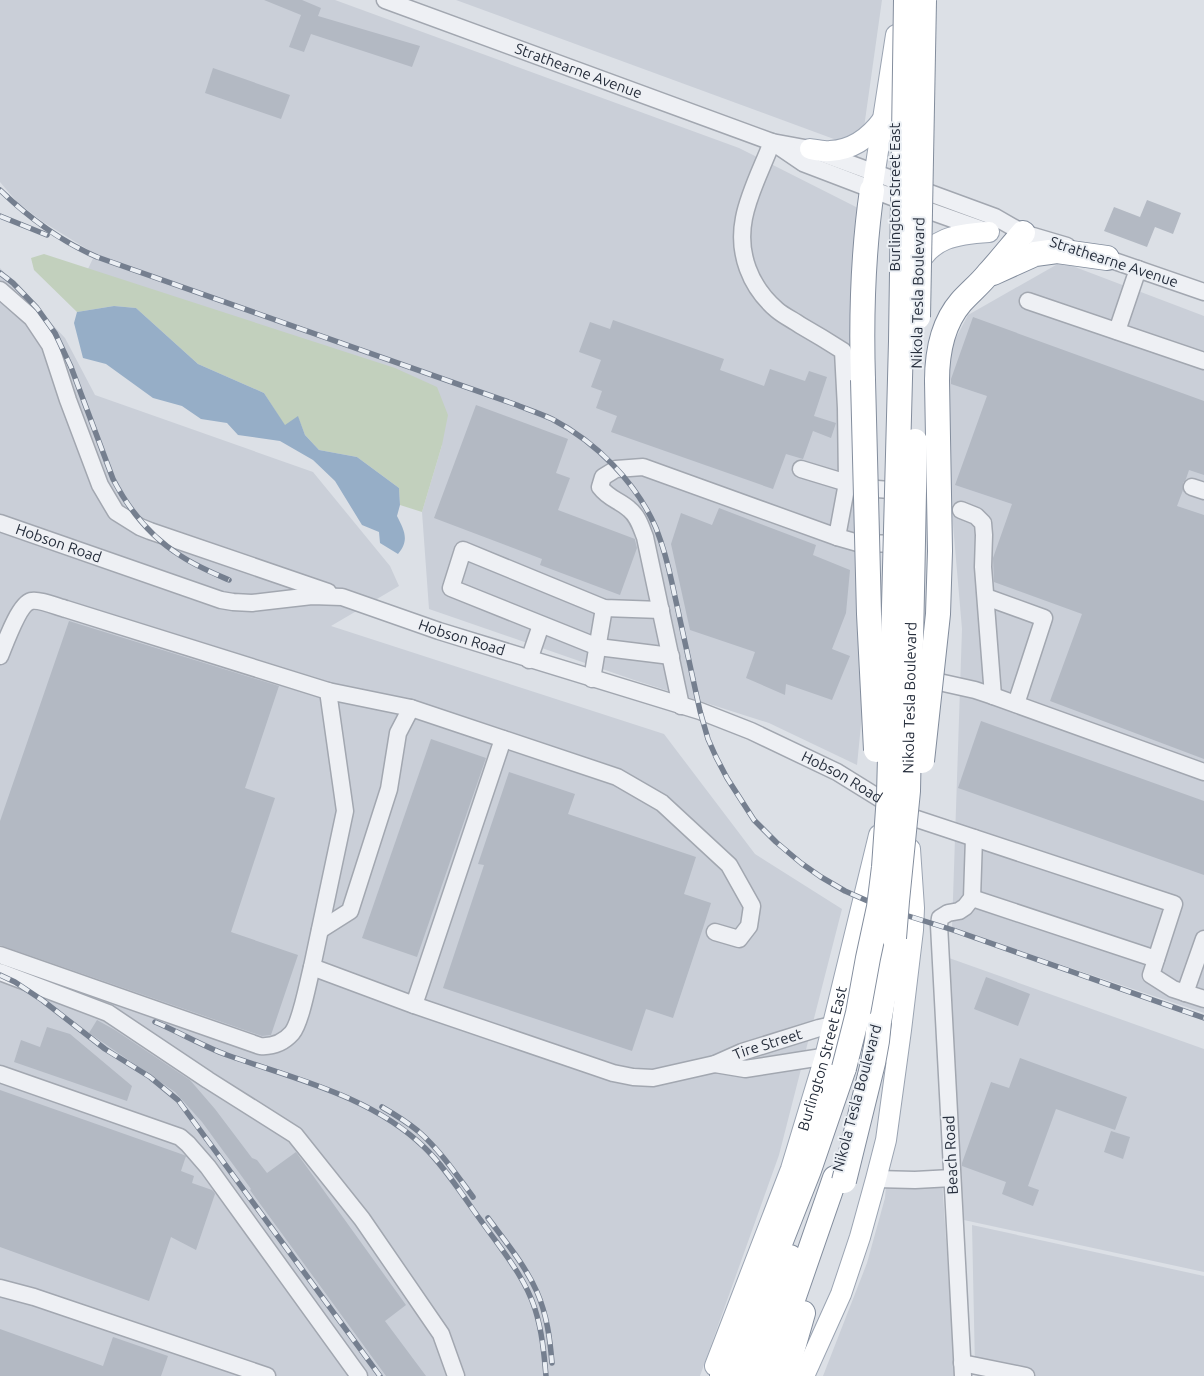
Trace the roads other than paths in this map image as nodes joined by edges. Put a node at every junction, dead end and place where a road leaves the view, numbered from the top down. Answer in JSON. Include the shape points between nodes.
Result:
{"nodes":[{"id":1,"x":385,"y":0,"type":"edge"},
{"id":2,"x":900,"y":0,"type":"edge"},
{"id":3,"x":906,"y":0,"type":"edge"},
{"id":4,"x":915,"y":0,"type":"edge"},
{"id":5,"x":924,"y":0,"type":"edge"},
{"id":6,"x":896,"y":35,"type":"junction"},
{"id":7,"x":883,"y":119,"type":"junction"},
{"id":8,"x":772,"y":142,"type":"junction"},
{"id":9,"x":810,"y":149,"type":"junction"},
{"id":10,"x":874,"y":181,"type":"junction"},
{"id":11,"x":904,"y":192,"type":"junction"},
{"id":12,"x":989,"y":232,"type":"junction"},
{"id":13,"x":1023,"y":233,"type":"junction"},
{"id":14,"x":1107,"y":258,"type":"junction"},
{"id":15,"x":1138,"y":269,"type":"junction"},
{"id":16,"x":987,"y":276,"type":"junction"},
{"id":17,"x":0,"y":290,"type":"edge"},
{"id":18,"x":1204,"y":292,"type":"edge"},
{"id":19,"x":911,"y":294,"type":"junction"},
{"id":20,"x":1028,"y":301,"type":"dead end"},
{"id":21,"x":1117,"y":331,"type":"junction"},
{"id":22,"x":1204,"y":362,"type":"edge"},
{"id":23,"x":903,"y":394,"type":"junction"},
{"id":24,"x":801,"y":469,"type":"dead end"},
{"id":25,"x":846,"y":483,"type":"junction"},
{"id":26,"x":903,"y":491,"type":"junction"},
{"id":27,"x":960,"y":510,"type":"dead end"},
{"id":28,"x":0,"y":524,"type":"edge"},
{"id":29,"x":837,"y":537,"type":"junction"},
{"id":30,"x":903,"y":544,"type":"junction"},
{"id":31,"x":342,"y":597,"type":"junction"},
{"id":32,"x":986,"y":597,"type":"junction"},
{"id":33,"x":604,"y":608,"type":"junction"},
{"id":34,"x":661,"y":610,"type":"junction"},
{"id":35,"x":541,"y":624,"type":"junction"},
{"id":36,"x":598,"y":647,"type":"junction"},
{"id":37,"x":0,"y":656,"type":"edge"},
{"id":38,"x":671,"y":656,"type":"junction"},
{"id":39,"x":529,"y":660,"type":"junction"},
{"id":40,"x":902,"y":674,"type":"junction"},
{"id":41,"x":592,"y":679,"type":"junction"},
{"id":42,"x":328,"y":691,"type":"junction"},
{"id":43,"x":993,"y":696,"type":"junction"},
{"id":44,"x":1016,"y":704,"type":"junction"},
{"id":45,"x":681,"y":706,"type":"junction"},
{"id":46,"x":411,"y":708,"type":"junction"},
{"id":47,"x":902,"y":731,"type":"junction"},
{"id":48,"x":503,"y":739,"type":"junction"},
{"id":49,"x":1204,"y":772,"type":"edge"},
{"id":50,"x":886,"y":803,"type":"junction"},
{"id":51,"x":908,"y":816,"type":"junction"},
{"id":52,"x":974,"y":838,"type":"junction"},
{"id":53,"x":972,"y":898,"type":"junction"},
{"id":54,"x":320,"y":930,"type":"junction"},
{"id":55,"x":715,"y":932,"type":"dead end"},
{"id":56,"x":894,"y":938,"type":"junction"},
{"id":57,"x":1204,"y":939,"type":"edge"},
{"id":58,"x":0,"y":955,"type":"edge"},
{"id":59,"x":868,"y":958,"type":"junction"},
{"id":60,"x":1156,"y":959,"type":"junction"},
{"id":61,"x":312,"y":967,"type":"junction"},
{"id":62,"x":1200,"y":967,"type":"edge"},
{"id":63,"x":0,"y":972,"type":"edge"},
{"id":64,"x":1185,"y":993,"type":"junction"},
{"id":65,"x":1204,"y":1000,"type":"edge"},
{"id":66,"x":414,"y":1005,"type":"junction"},
{"id":67,"x":832,"y":1025,"type":"junction"},
{"id":68,"x":898,"y":1057,"type":"junction"},
{"id":69,"x":834,"y":1062,"type":"junction"},
{"id":70,"x":715,"y":1064,"type":"junction"},
{"id":71,"x":0,"y":1074,"type":"edge"},
{"id":72,"x":826,"y":1176,"type":"junction"},
{"id":73,"x":952,"y":1178,"type":"junction"},
{"id":74,"x":876,"y":1179,"type":"junction"},
{"id":75,"x":0,"y":1288,"type":"edge"},
{"id":76,"x":962,"y":1369,"type":"edge"},
{"id":77,"x":267,"y":1376,"type":"edge"},
{"id":78,"x":359,"y":1376,"type":"edge"},
{"id":79,"x":456,"y":1376,"type":"edge"},
{"id":80,"x":710,"y":1376,"type":"edge"},
{"id":81,"x":722,"y":1376,"type":"edge"},
{"id":82,"x":746,"y":1376,"type":"edge"},
{"id":83,"x":765,"y":1376,"type":"edge"},
{"id":84,"x":785,"y":1376,"type":"edge"},
{"id":85,"x":804,"y":1376,"type":"edge"},
{"id":86,"x":1026,"y":1376,"type":"edge"}],
"edges":[{"from":1,"to":8,"type":"street","name":"Strathearne Avenue"},
{"from":2,"to":6,"type":"main road","name":"Burlington Street East"},
{"from":3,"to":59,"type":"highway","name":"Nikola Tesla Boulevard","bridge":true,"via":[[889,795],[879,907]]},
{"from":4,"to":11,"type":"main road","name":"Burlington Street East","via":[[916,37]]},
{"from":5,"to":56,"type":"highway","name":"Nikola Tesla Boulevard","bridge":true,"via":[[908,791]]},
{"from":6,"to":7,"type":"main road"},
{"from":6,"to":11,"type":"main road","name":"Burlington Street East"},
{"from":7,"to":9,"type":"main road","via":[[875,131],[859,143],[829,152]]},
{"from":7,"to":10,"type":"main road"},
{"from":8,"to":9,"type":"street","name":"Strathearne Avenue"},
{"from":8,"to":10,"type":"street","name":"Strathearne Avenue","via":[[803,163]]},
{"from":8,"to":25,"type":"street","via":[[744,217],[745,258],[752,280],[770,304],[843,351]]},
{"from":9,"to":10,"type":"street","name":"Strathearne Avenue"},
{"from":10,"to":11,"type":"street","name":"Strathearne Avenue"},
{"from":10,"to":59,"type":"highway","bridge":true,"via":[[868,216],[861,319],[879,860]]},
{"from":11,"to":12,"type":"street","name":"Strathearne Avenue"},
{"from":11,"to":13,"type":"street","name":"Strathearne Avenue","via":[[995,216]]},
{"from":11,"to":19,"type":"main road","name":"Burlington Street East"},
{"from":11,"to":23,"type":"main road","name":"Burlington Street East","via":[[896,344]]},
{"from":12,"to":13,"type":"street","name":"Strathearne Avenue"},
{"from":12,"to":19,"type":"main road","via":[[962,234],[934,245],[919,261]]},
{"from":13,"to":14,"type":"street","name":"Strathearne Avenue"},
{"from":13,"to":16,"type":"highway"},
{"from":14,"to":15,"type":"street","name":"Strathearne Avenue"},
{"from":14,"to":16,"type":"highway","via":[[1057,251],[1035,254]]},
{"from":15,"to":18,"type":"street","name":"Strathearne Avenue"},
{"from":15,"to":21,"type":"street"},
{"from":16,"to":56,"type":"highway","bridge":true,"via":[[960,303],[945,327],[937,364],[938,614],[919,794]]},
{"from":17,"to":31,"type":"street","via":[[32,318],[50,345],[100,485],[116,512],[150,531]]},
{"from":19,"to":23,"type":"main road","name":"Burlington Street East"},
{"from":20,"to":21,"type":"street"},
{"from":21,"to":22,"type":"street"},
{"from":23,"to":26,"type":"main road","name":"Burlington Street East"},
{"from":24,"to":25,"type":"street"},
{"from":25,"to":26,"type":"street"},
{"from":25,"to":29,"type":"street"},
{"from":26,"to":30,"type":"main road","name":"Burlington Street East"},
{"from":27,"to":32,"type":"street","via":[[976,516],[983,523]]},
{"from":28,"to":31,"type":"street","name":"Hobson Road","via":[[221,600],[252,603],[312,596]]},
{"from":29,"to":30,"type":"street","via":[[858,543]]},
{"from":29,"to":34,"type":"street","via":[[643,467],[616,469],[603,477],[600,487],[630,509],[639,521]]},
{"from":30,"to":40,"type":"main road","name":"Burlington Street East"},
{"from":31,"to":39,"type":"street","name":"Hobson Road"},
{"from":32,"to":43,"type":"street"},
{"from":32,"to":44,"type":"street","via":[[1044,618]]},
{"from":33,"to":34,"type":"street"},
{"from":33,"to":35,"type":"street","via":[[463,550],[451,588]]},
{"from":33,"to":36,"type":"street"},
{"from":34,"to":38,"type":"street"},
{"from":35,"to":36,"type":"street"},
{"from":35,"to":39,"type":"street"},
{"from":36,"to":38,"type":"street"},
{"from":36,"to":41,"type":"street"},
{"from":37,"to":42,"type":"street","via":[[20,611],[34,600]]},
{"from":38,"to":45,"type":"street"},
{"from":39,"to":41,"type":"street","name":"Hobson Road"},
{"from":40,"to":43,"type":"street"},
{"from":40,"to":47,"type":"main road","name":"Burlington Street East"},
{"from":41,"to":45,"type":"street","name":"Hobson Road"},
{"from":42,"to":46,"type":"street"},
{"from":42,"to":54,"type":"street","via":[[345,811]]},
{"from":43,"to":44,"type":"street"},
{"from":44,"to":49,"type":"street"},
{"from":45,"to":50,"type":"street","name":"Hobson Road","via":[[751,730],[837,772]]},
{"from":46,"to":48,"type":"street"},
{"from":46,"to":54,"type":"street","via":[[398,733],[389,788],[350,911]]},
{"from":47,"to":50,"type":"main road","name":"Burlington Street East"},
{"from":47,"to":51,"type":"main road","name":"Burlington Street East"},
{"from":48,"to":55,"type":"street","via":[[618,777],[662,803],[729,864],[752,906],[749,926],[739,940]]},
{"from":48,"to":66,"type":"street"},
{"from":50,"to":51,"type":"street","name":"Hobson Road"},
{"from":50,"to":67,"type":"main road","name":"Burlington Street East"},
{"from":51,"to":52,"type":"street","name":"Hobson Road"},
{"from":51,"to":68,"type":"main road","name":"Burlington Street East","via":[[914,908]]},
{"from":52,"to":53,"type":"street"},
{"from":52,"to":60,"type":"street","name":"Hobson Road","via":[[1174,904]]},
{"from":53,"to":60,"type":"street"},
{"from":53,"to":73,"type":"street","name":"Beach Road","via":[[959,911],[940,918],[938,934]]},
{"from":54,"to":61,"type":"street"},
{"from":56,"to":72,"type":"highway","name":"Nikola Tesla Boulevard","bridge":true,"via":[[873,1063]]},
{"from":57,"to":62,"type":"street"},
{"from":58,"to":61,"type":"street","via":[[260,1046],[271,1047],[293,1031]]},
{"from":59,"to":69,"type":"highway","name":"Nikola Tesla Boulevard","bridge":true,"via":[[858,1014]]},
{"from":60,"to":64,"type":"street","via":[[1151,975]]},
{"from":61,"to":66,"type":"street","name":"Tire Street"},
{"from":62,"to":64,"type":"street"},
{"from":63,"to":79,"type":"street","via":[[108,1013],[295,1135],[362,1220],[441,1334]]},
{"from":64,"to":65,"type":"street"},
{"from":66,"to":70,"type":"street","name":"Tire Street","via":[[633,1077],[653,1078]]},
{"from":67,"to":68,"type":"street","name":"Tire Street","via":[[868,1034]]},
{"from":67,"to":69,"type":"main road","name":"Burlington Street East"},
{"from":67,"to":70,"type":"street","name":"Tire Street","via":[[742,1052]]},
{"from":68,"to":69,"type":"street","name":"Tire Street","via":[[860,1053]]},
{"from":68,"to":74,"type":"main road","name":"Burlington Street East","via":[[886,1140]]},
{"from":69,"to":70,"type":"street","name":"Tire Street","via":[[745,1069]]},
{"from":69,"to":72,"type":"highway","name":"Nikola Tesla Boulevard"},
{"from":69,"to":80,"type":"main road","name":"Burlington Street East"},
{"from":71,"to":78,"type":"street","via":[[184,1140],[208,1167]]},
{"from":72,"to":81,"type":"highway","via":[[777,1251]]},
{"from":72,"to":82,"type":"highway","name":"Nikola Tesla Boulevard"},
{"from":72,"to":83,"type":"highway","name":"Nikola Tesla Boulevard","via":[[791,1305]]},
{"from":72,"to":84,"type":"highway","via":[[812,1282]]},
{"from":73,"to":74,"type":"street"},
{"from":73,"to":76,"type":"street","name":"Beach Road"},
{"from":74,"to":85,"type":"main road","name":"Burlington Street East","via":[[841,1294]]},
{"from":75,"to":77,"type":"street"},
{"from":76,"to":86,"type":"street"}]}
